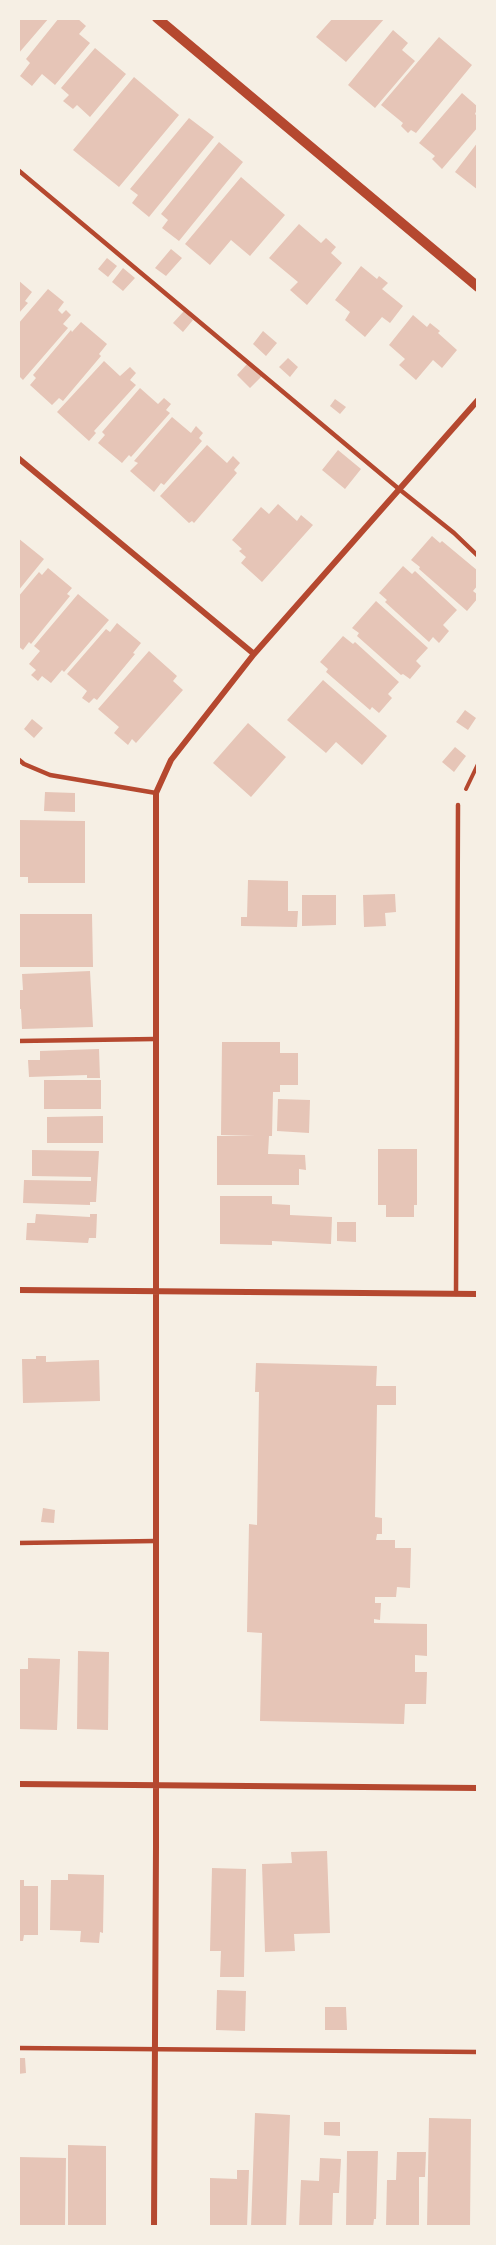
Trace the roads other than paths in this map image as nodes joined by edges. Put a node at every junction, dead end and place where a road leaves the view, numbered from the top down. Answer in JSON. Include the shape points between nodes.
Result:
{"nodes":[{"id":1,"x":157,"y":18,"type":"edge"},
{"id":2,"x":18,"y":170,"type":"edge"},
{"id":3,"x":478,"y":287,"type":"edge"},
{"id":4,"x":478,"y":400,"type":"edge"},
{"id":5,"x":18,"y":458,"type":"edge"},
{"id":6,"x":399,"y":489,"type":"junction"},
{"id":7,"x":478,"y":556,"type":"edge"},
{"id":8,"x":254,"y":654,"type":"junction"},
{"id":9,"x":18,"y":759,"type":"edge"},
{"id":10,"x":156,"y":793,"type":"junction"},
{"id":11,"x":458,"y":806,"type":"road end"},
{"id":12,"x":155,"y":1039,"type":"junction"},
{"id":13,"x":18,"y":1041,"type":"edge"},
{"id":14,"x":18,"y":1290,"type":"edge"},
{"id":15,"x":155,"y":1291,"type":"junction"},
{"id":16,"x":456,"y":1294,"type":"junction"},
{"id":17,"x":478,"y":1294,"type":"edge"},
{"id":18,"x":155,"y":1541,"type":"junction"},
{"id":19,"x":18,"y":1543,"type":"edge"},
{"id":20,"x":18,"y":1784,"type":"edge"},
{"id":21,"x":155,"y":1785,"type":"junction"},
{"id":22,"x":478,"y":1788,"type":"edge"},
{"id":23,"x":18,"y":2048,"type":"edge"},
{"id":24,"x":155,"y":2049,"type":"junction"},
{"id":25,"x":478,"y":2052,"type":"edge"},
{"id":26,"x":154,"y":2227,"type":"edge"}],
"edges":[{"from":1,"to":3,"type":"street"},
{"from":2,"to":6,"type":"lane"},
{"from":4,"to":6,"type":"street"},
{"from":5,"to":8,"type":"street"},
{"from":6,"to":7,"type":"lane"},
{"from":6,"to":8,"type":"street"},
{"from":8,"to":10,"type":"street","via":[[171,760]]},
{"from":9,"to":10,"type":"lane","via":[[50,775]]},
{"from":10,"to":12,"type":"street"},
{"from":11,"to":16,"type":"lane"},
{"from":12,"to":13,"type":"lane"},
{"from":12,"to":15,"type":"street"},
{"from":14,"to":15,"type":"street"},
{"from":15,"to":16,"type":"street"},
{"from":15,"to":18,"type":"street"},
{"from":16,"to":17,"type":"street"},
{"from":18,"to":19,"type":"lane"},
{"from":18,"to":21,"type":"street"},
{"from":20,"to":21,"type":"street"},
{"from":21,"to":22,"type":"street"},
{"from":21,"to":24,"type":"street"},
{"from":23,"to":24,"type":"lane"},
{"from":24,"to":25,"type":"lane"},
{"from":24,"to":26,"type":"street"}]}
